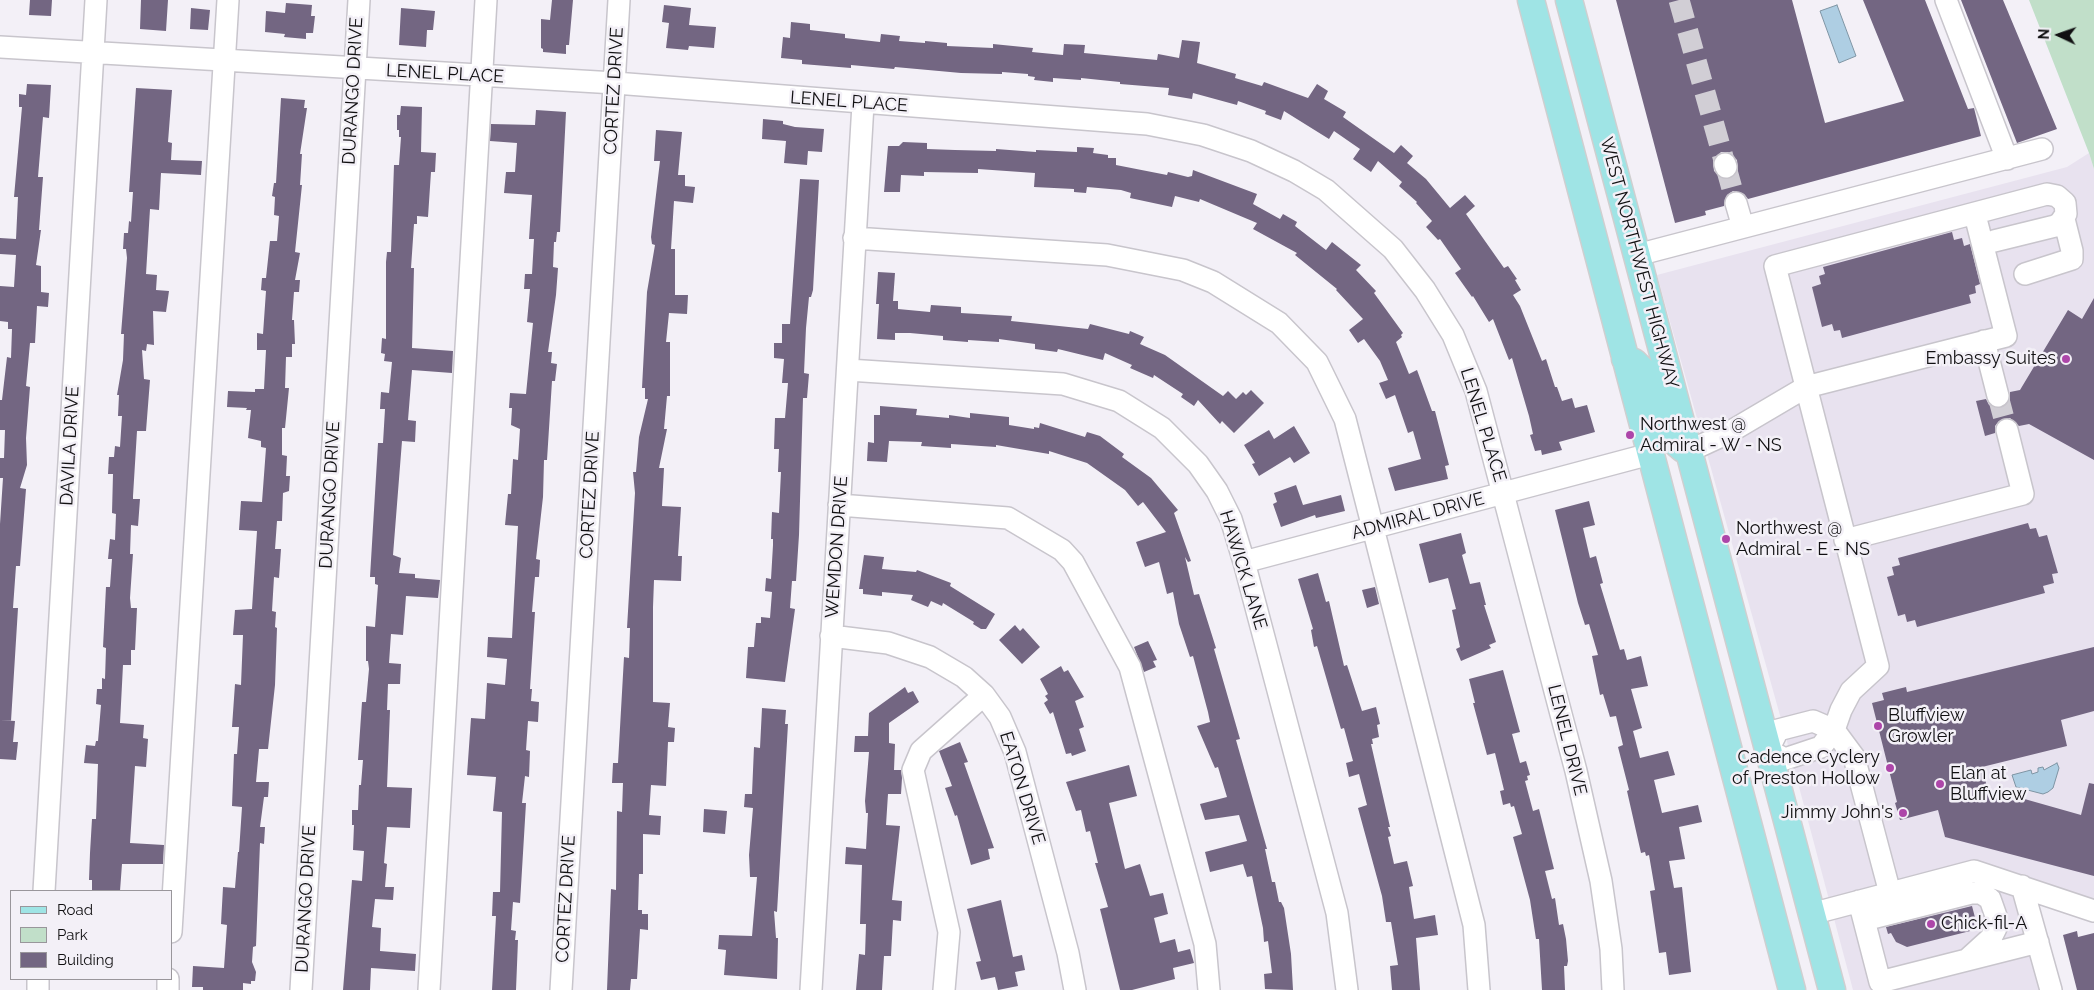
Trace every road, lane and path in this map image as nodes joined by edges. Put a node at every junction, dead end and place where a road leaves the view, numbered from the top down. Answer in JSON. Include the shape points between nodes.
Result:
{"nodes":[{"id":1,"x":96,"y":0,"type":"edge"},
{"id":2,"x":228,"y":0,"type":"edge"},
{"id":3,"x":358,"y":0,"type":"edge"},
{"id":4,"x":486,"y":0,"type":"edge"},
{"id":5,"x":619,"y":0,"type":"edge"},
{"id":6,"x":1531,"y":0,"type":"edge"},
{"id":7,"x":1569,"y":0,"type":"edge"},
{"id":8,"x":1946,"y":0,"type":"edge"},
{"id":9,"x":0,"y":47,"type":"edge"},
{"id":10,"x":93,"y":52,"type":"junction"},
{"id":11,"x":224,"y":61,"type":"junction"},
{"id":12,"x":354,"y":69,"type":"junction"},
{"id":13,"x":482,"y":77,"type":"junction"},
{"id":14,"x":615,"y":83,"type":"junction"},
{"id":15,"x":863,"y":104,"type":"junction"},
{"id":16,"x":2042,"y":150,"type":"dead end"},
{"id":17,"x":2007,"y":159,"type":"junction"},
{"id":18,"x":1736,"y":203,"type":"tunnel mouth"},
{"id":19,"x":1975,"y":215,"type":"junction"},
{"id":20,"x":2064,"y":219,"type":"junction"},
{"id":21,"x":1742,"y":227,"type":"junction"},
{"id":22,"x":854,"y":238,"type":"junction"},
{"id":23,"x":1994,"y":241,"type":"dead end"},
{"id":24,"x":1637,"y":254,"type":"junction"},
{"id":25,"x":1600,"y":262,"type":"junction"},
{"id":26,"x":2025,"y":274,"type":"dead end"},
{"id":27,"x":1984,"y":341,"type":"junction"},
{"id":28,"x":1624,"y":358,"type":"junction"},
{"id":29,"x":848,"y":370,"type":"junction"},
{"id":30,"x":1806,"y":387,"type":"junction"},
{"id":31,"x":1998,"y":396,"type":"tunnel mouth"},
{"id":32,"x":2007,"y":430,"type":"tunnel mouth"},
{"id":33,"x":1689,"y":451,"type":"junction"},
{"id":34,"x":1650,"y":454,"type":"junction"},
{"id":35,"x":1504,"y":493,"type":"junction"},
{"id":36,"x":839,"y":505,"type":"junction"},
{"id":37,"x":1374,"y":528,"type":"junction"},
{"id":38,"x":1845,"y":540,"type":"junction"},
{"id":39,"x":1244,"y":562,"type":"junction"},
{"id":40,"x":831,"y":636,"type":"junction"},
{"id":41,"x":984,"y":695,"type":"junction"},
{"id":42,"x":1834,"y":730,"type":"junction"},
{"id":43,"x":1768,"y":750,"type":"junction"},
{"id":44,"x":1731,"y":761,"type":"junction"},
{"id":45,"x":2022,"y":886,"type":"junction"},
{"id":46,"x":44,"y":890,"type":"edge"},
{"id":47,"x":1890,"y":893,"type":"junction"},
{"id":48,"x":1862,"y":911,"type":"junction"},
{"id":49,"x":2094,"y":911,"type":"edge"},
{"id":50,"x":1812,"y":914,"type":"junction"},
{"id":51,"x":172,"y":916,"type":"edge"},
{"id":52,"x":2038,"y":942,"type":"junction"},
{"id":53,"x":1967,"y":960,"type":"junction"},
{"id":54,"x":301,"y":990,"type":"edge"},
{"id":55,"x":429,"y":990,"type":"edge"},
{"id":56,"x":561,"y":990,"type":"edge"},
{"id":57,"x":811,"y":990,"type":"edge"},
{"id":58,"x":944,"y":990,"type":"edge"},
{"id":59,"x":1076,"y":990,"type":"edge"},
{"id":60,"x":1210,"y":990,"type":"edge"},
{"id":61,"x":1346,"y":990,"type":"edge"},
{"id":62,"x":1479,"y":990,"type":"edge"},
{"id":63,"x":1614,"y":990,"type":"edge"},
{"id":64,"x":1792,"y":990,"type":"edge"},
{"id":65,"x":1832,"y":990,"type":"edge"},
{"id":66,"x":2051,"y":990,"type":"edge"}],
"edges":[{"from":1,"to":10,"type":"street","name":"DAVILA DRIVE"},
{"from":2,"to":11,"type":"street"},
{"from":3,"to":12,"type":"street","name":"DURANGO DRIVE"},
{"from":4,"to":13,"type":"street"},
{"from":5,"to":14,"type":"street","name":"CORTEZ DRIVE"},
{"from":6,"to":25,"type":"main road","name":"WEST NORTHWEST HIGHWAY"},
{"from":7,"to":24,"type":"main road","name":"WEST NORTHWEST HIGHWAY"},
{"from":8,"to":17,"type":"street"},
{"from":9,"to":10,"type":"street","name":"LENEL PLACE"},
{"from":10,"to":11,"type":"street","name":"LENEL PLACE"},
{"from":10,"to":46,"type":"street","name":"DAVILA DRIVE"},
{"from":11,"to":12,"type":"street","name":"LENEL PLACE"},
{"from":11,"to":51,"type":"street"},
{"from":12,"to":13,"type":"street","name":"LENEL PLACE"},
{"from":12,"to":54,"type":"street","name":"DURANGO DRIVE"},
{"from":13,"to":14,"type":"street","name":"LENEL PLACE"},
{"from":13,"to":55,"type":"street"},
{"from":14,"to":15,"type":"street","name":"LENEL PLACE"},
{"from":14,"to":56,"type":"street","name":"CORTEZ DRIVE"},
{"from":15,"to":22,"type":"street","name":"WEMDON DRIVE"},
{"from":15,"to":35,"type":"street","name":"LENEL PLACE","via":[[1147,124],[1203,135],[1251,151],[1326,190],[1392,249],[1425,290],[1453,335],[1476,391]]},
{"from":16,"to":17,"type":"street"},
{"from":17,"to":21,"type":"street"},
{"from":18,"to":21,"type":"street"},
{"from":19,"to":20,"type":"street","via":[[2052,194],[2065,203]]},
{"from":19,"to":27,"type":"street","via":[[2006,336]]},
{"from":19,"to":30,"type":"street","via":[[1775,266]]},
{"from":20,"to":23,"type":"street","via":[[2055,226]]},
{"from":20,"to":26,"type":"street","via":[[2072,259]]},
{"from":21,"to":24,"type":"street"},
{"from":22,"to":29,"type":"street","name":"WEMDON DRIVE"},
{"from":22,"to":37,"type":"street","via":[[1107,255],[1183,270],[1213,282],[1279,323],[1317,362],[1345,419]]},
{"from":24,"to":25,"type":"main road"},
{"from":24,"to":33,"type":"main road","name":"WEST NORTHWEST HIGHWAY"},
{"from":25,"to":28,"type":"main road","name":"WEST NORTHWEST HIGHWAY"},
{"from":27,"to":30,"type":"street"},
{"from":27,"to":31,"type":"street"},
{"from":28,"to":33,"type":"main road","via":[[1642,368],[1653,389],[1660,418],[1669,437]]},
{"from":28,"to":34,"type":"main road","name":"WEST NORTHWEST HIGHWAY"},
{"from":29,"to":36,"type":"street","name":"WEMDON DRIVE"},
{"from":29,"to":39,"type":"street","name":"HAWICK LANE","via":[[1063,384],[1119,401],[1162,428],[1198,464],[1231,519]]},
{"from":30,"to":33,"type":"street","via":[[1728,433]]},
{"from":30,"to":38,"type":"street"},
{"from":32,"to":38,"type":"street","via":[[2023,494]]},
{"from":33,"to":43,"type":"main road","name":"WEST NORTHWEST HIGHWAY"},
{"from":34,"to":35,"type":"street","name":"ADMIRAL DRIVE"},
{"from":34,"to":44,"type":"main road","name":"WEST NORTHWEST HIGHWAY"},
{"from":35,"to":37,"type":"street","name":"ADMIRAL DRIVE"},
{"from":35,"to":63,"type":"street","name":"LENEL DRIVE","via":[[1601,881]]},
{"from":36,"to":40,"type":"street","name":"WEMDON DRIVE"},
{"from":36,"to":60,"type":"street","via":[[1008,518],[1062,550],[1074,562],[1130,667],[1205,944]]},
{"from":37,"to":39,"type":"street","name":"ADMIRAL DRIVE"},
{"from":37,"to":62,"type":"street","via":[[1474,924]]},
{"from":38,"to":42,"type":"street","via":[[1878,666],[1851,691]]},
{"from":39,"to":61,"type":"street","name":"HAWICK LANE","via":[[1336,913]]},
{"from":40,"to":41,"type":"street","name":"EATON DRIVE","via":[[888,643],[930,657],[964,677]]},
{"from":40,"to":57,"type":"street","name":"WEMDON DRIVE"},
{"from":41,"to":58,"type":"street","via":[[920,751],[912,770],[949,932]]},
{"from":41,"to":59,"type":"street","name":"EATON DRIVE","via":[[1000,716],[1015,752]]},
{"from":42,"to":43,"type":"street","via":[[1820,747],[1785,759]]},
{"from":42,"to":43,"type":"street","via":[[1813,721],[1778,730]]},
{"from":42,"to":47,"type":"street","via":[[1854,757]]},
{"from":43,"to":44,"type":"main road"},
{"from":43,"to":50,"type":"main road","name":"WEST NORTHWEST HIGHWAY"},
{"from":44,"to":64,"type":"main road","name":"WEST NORTHWEST HIGHWAY"},
{"from":45,"to":47,"type":"street","via":[[1974,871]]},
{"from":45,"to":49,"type":"street"},
{"from":45,"to":52,"type":"street"},
{"from":47,"to":48,"type":"street"},
{"from":48,"to":50,"type":"street"},
{"from":48,"to":53,"type":"street","via":[[1880,982]]},
{"from":48,"to":53,"type":"street","via":[[1981,893],[1990,900],[1996,916],[1996,928],[1991,938]]},
{"from":50,"to":65,"type":"main road","name":"WEST NORTHWEST HIGHWAY"},
{"from":52,"to":53,"type":"street"},
{"from":52,"to":66,"type":"street"}]}
